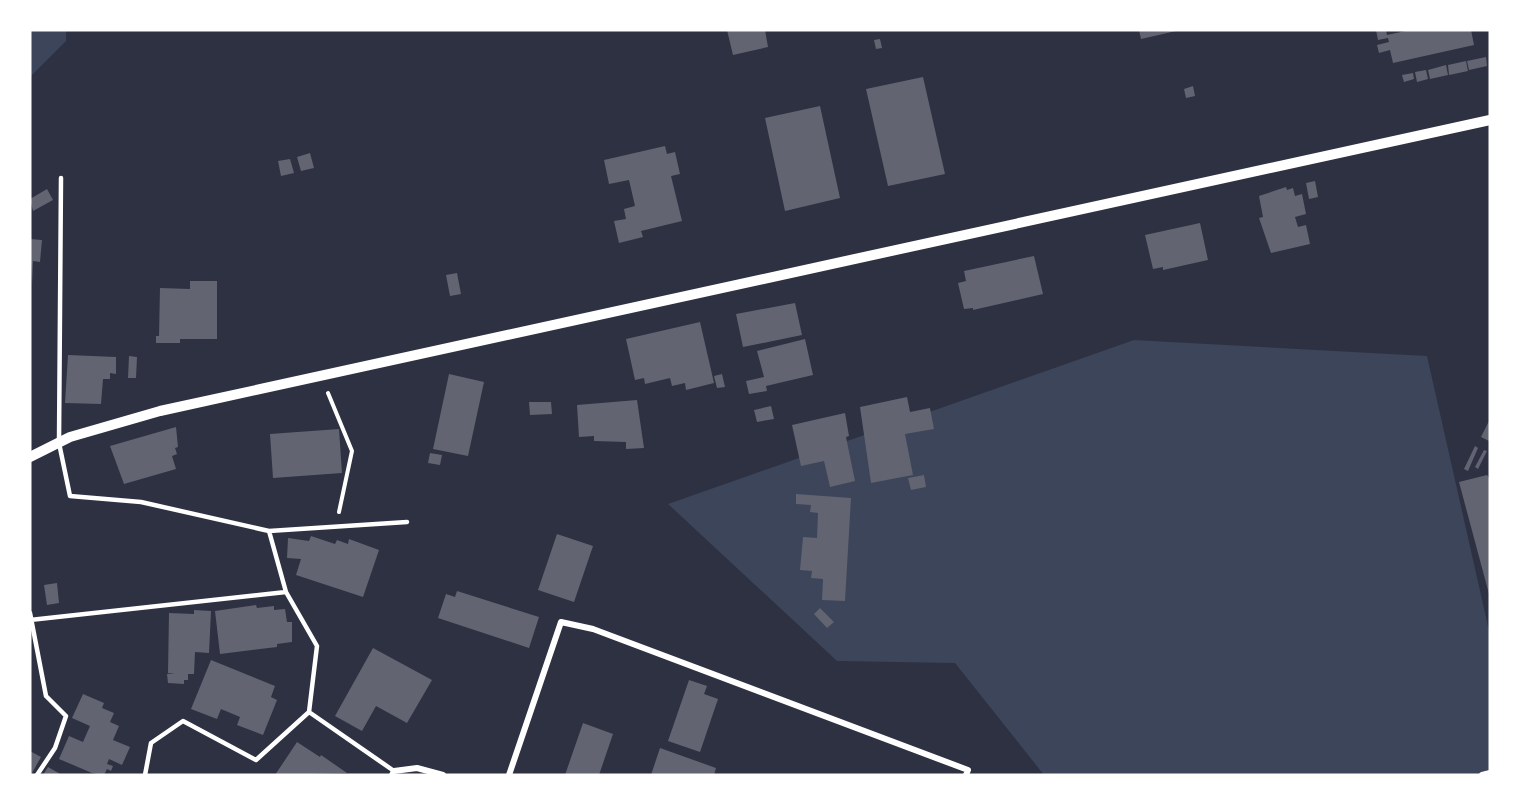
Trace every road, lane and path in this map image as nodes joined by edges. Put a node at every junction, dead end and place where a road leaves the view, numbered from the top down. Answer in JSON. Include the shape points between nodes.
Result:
{"nodes":[{"id":1,"x":1490,"y":120,"type":"edge"},
{"id":2,"x":62,"y":178,"type":"dead end"},
{"id":3,"x":320,"y":376,"type":"junction"},
{"id":4,"x":59,"y":443,"type":"junction"},
{"id":5,"x":30,"y":457,"type":"edge"},
{"id":6,"x":407,"y":522,"type":"dead end"},
{"id":7,"x":336,"y":527,"type":"junction"},
{"id":8,"x":269,"y":531,"type":"junction"},
{"id":9,"x":286,"y":592,"type":"junction"},
{"id":10,"x":30,"y":613,"type":"edge"},
{"id":11,"x":31,"y":620,"type":"edge"},
{"id":12,"x":309,"y":712,"type":"junction"},
{"id":13,"x":1490,"y":772,"type":"edge"},
{"id":14,"x":393,"y":773,"type":"edge"},
{"id":15,"x":37,"y":775,"type":"edge"},
{"id":16,"x":145,"y":775,"type":"edge"},
{"id":17,"x":443,"y":775,"type":"edge"},
{"id":18,"x":509,"y":775,"type":"edge"},
{"id":19,"x":966,"y":775,"type":"edge"},
{"id":20,"x":1482,"y":775,"type":"edge"}],
"edges":[{"from":1,"to":3,"type":"street"},
{"from":2,"to":4,"type":"lane"},
{"from":3,"to":4,"type":"street","via":[[160,411]]},
{"from":3,"to":7,"type":"path","via":[[352,451]]},
{"from":4,"to":5,"type":"street"},
{"from":4,"to":8,"type":"lane","via":[[70,496],[141,502]]},
{"from":6,"to":7,"type":"lane"},
{"from":7,"to":8,"type":"lane"},
{"from":8,"to":9,"type":"lane"},
{"from":9,"to":11,"type":"lane"},
{"from":9,"to":12,"type":"lane","via":[[317,646]]},
{"from":10,"to":11,"type":"lane"},
{"from":11,"to":15,"type":"lane","via":[[46,696],[66,716],[55,748]]},
{"from":12,"to":14,"type":"lane"},
{"from":12,"to":16,"type":"lane","via":[[256,760],[183,721],[151,743]]},
{"from":13,"to":20,"type":"street"},
{"from":14,"to":17,"type":"street","via":[[417,768]]},
{"from":18,"to":19,"type":"street","via":[[561,622],[593,629],[924,753],[968,770]]}]}
